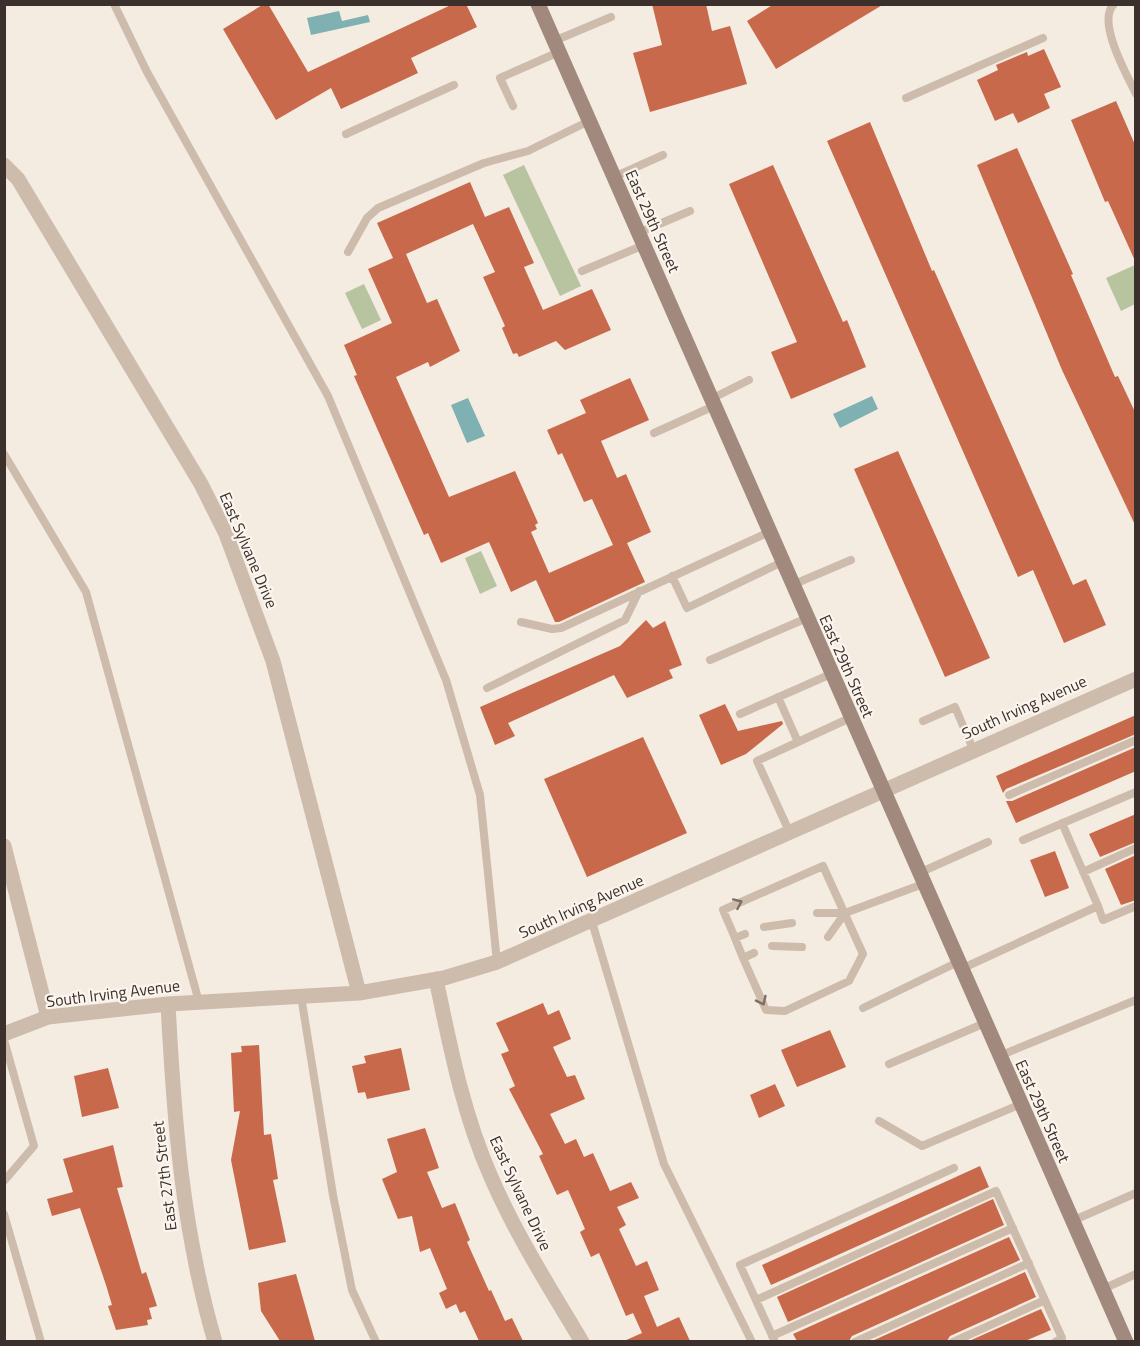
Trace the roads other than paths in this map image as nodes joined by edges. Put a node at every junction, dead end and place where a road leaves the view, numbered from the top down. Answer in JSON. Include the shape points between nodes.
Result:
{"nodes":[{"id":1,"x":114,"y":4,"type":"edge"},
{"id":2,"x":538,"y":4,"type":"edge"},
{"id":3,"x":1114,"y":4,"type":"edge"},
{"id":4,"x":611,"y":17,"type":"dead end"},
{"id":5,"x":1043,"y":38,"type":"dead end"},
{"id":6,"x":556,"y":46,"type":"junction"},
{"id":7,"x":454,"y":85,"type":"dead end"},
{"id":8,"x":1136,"y":94,"type":"edge"},
{"id":9,"x":906,"y":98,"type":"dead end"},
{"id":10,"x":513,"y":106,"type":"dead end"},
{"id":11,"x":589,"y":121,"type":"junction"},
{"id":12,"x":346,"y":134,"type":"dead end"},
{"id":13,"x":663,"y":155,"type":"dead end"},
{"id":14,"x":4,"y":165,"type":"edge"},
{"id":15,"x":614,"y":177,"type":"junction"},
{"id":16,"x":690,"y":211,"type":"dead end"},
{"id":17,"x":641,"y":239,"type":"junction"},
{"id":18,"x":348,"y":252,"type":"dead end"},
{"id":19,"x":582,"y":272,"type":"dead end"},
{"id":20,"x":749,"y":380,"type":"dead end"},
{"id":21,"x":712,"y":402,"type":"junction"},
{"id":22,"x":654,"y":433,"type":"dead end"},
{"id":23,"x":4,"y":454,"type":"edge"},
{"id":24,"x":769,"y":532,"type":"junction"},
{"id":25,"x":851,"y":560,"type":"dead end"},
{"id":26,"x":782,"y":562,"type":"junction"},
{"id":27,"x":672,"y":576,"type":"junction"},
{"id":28,"x":792,"y":585,"type":"junction"},
{"id":29,"x":639,"y":591,"type":"junction"},
{"id":30,"x":807,"y":618,"type":"junction"},
{"id":31,"x":521,"y":622,"type":"dead end"},
{"id":32,"x":710,"y":660,"type":"dead end"},
{"id":33,"x":831,"y":674,"type":"junction"},
{"id":34,"x":1136,"y":679,"type":"edge"},
{"id":35,"x":487,"y":688,"type":"dead end"},
{"id":36,"x":778,"y":697,"type":"junction"},
{"id":37,"x":740,"y":714,"type":"dead end"},
{"id":38,"x":850,"y":718,"type":"junction"},
{"id":39,"x":923,"y":721,"type":"dead end"},
{"id":40,"x":1136,"y":740,"type":"edge"},
{"id":41,"x":798,"y":742,"type":"junction"},
{"id":42,"x":973,"y":749,"type":"junction"},
{"id":43,"x":882,"y":789,"type":"junction"},
{"id":44,"x":1136,"y":792,"type":"edge"},
{"id":45,"x":1009,"y":795,"type":"dead end"},
{"id":46,"x":1062,"y":823,"type":"junction"},
{"id":47,"x":789,"y":831,"type":"junction"},
{"id":48,"x":1023,"y":840,"type":"dead end"},
{"id":49,"x":988,"y":842,"type":"dead end"},
{"id":50,"x":4,"y":846,"type":"edge"},
{"id":51,"x":1136,"y":848,"type":"edge"},
{"id":52,"x":1083,"y":872,"type":"junction"},
{"id":53,"x":921,"y":879,"type":"junction"},
{"id":54,"x":1098,"y":906,"type":"junction"},
{"id":55,"x":1136,"y":906,"type":"edge"},
{"id":56,"x":817,"y":913,"type":"dead end"},
{"id":57,"x":845,"y":913,"type":"junction"},
{"id":58,"x":592,"y":922,"type":"junction"},
{"id":59,"x":792,"y":923,"type":"dead end"},
{"id":60,"x":764,"y":927,"type":"dead end"},
{"id":61,"x":745,"y":934,"type":"dead end"},
{"id":62,"x":828,"y":937,"type":"dead end"},
{"id":63,"x":735,"y":938,"type":"junction"},
{"id":64,"x":772,"y":946,"type":"dead end"},
{"id":65,"x":802,"y":947,"type":"dead end"},
{"id":66,"x":754,"y":953,"type":"dead end"},
{"id":67,"x":743,"y":958,"type":"junction"},
{"id":68,"x":497,"y":962,"type":"junction"},
{"id":69,"x":959,"y":965,"type":"junction"},
{"id":70,"x":436,"y":979,"type":"junction"},
{"id":71,"x":359,"y":993,"type":"junction"},
{"id":72,"x":301,"y":996,"type":"junction"},
{"id":73,"x":1136,"y":1000,"type":"edge"},
{"id":74,"x":199,"y":1002,"type":"junction"},
{"id":75,"x":168,"y":1004,"type":"junction"},
{"id":76,"x":863,"y":1008,"type":"dead end"},
{"id":77,"x":48,"y":1017,"type":"junction"},
{"id":78,"x":985,"y":1023,"type":"junction"},
{"id":79,"x":4,"y":1034,"type":"edge"},
{"id":80,"x":4,"y":1040,"type":"edge"},
{"id":81,"x":999,"y":1056,"type":"junction"},
{"id":82,"x":889,"y":1064,"type":"dead end"},
{"id":83,"x":1021,"y":1104,"type":"junction"},
{"id":84,"x":879,"y":1121,"type":"dead end"},
{"id":85,"x":954,"y":1168,"type":"dead end"},
{"id":86,"x":4,"y":1181,"type":"edge"},
{"id":87,"x":1136,"y":1192,"type":"edge"},
{"id":88,"x":4,"y":1214,"type":"edge"},
{"id":89,"x":1072,"y":1221,"type":"junction"},
{"id":90,"x":1013,"y":1228,"type":"junction"},
{"id":91,"x":1029,"y":1263,"type":"junction"},
{"id":92,"x":1136,"y":1274,"type":"edge"},
{"id":93,"x":1103,"y":1289,"type":"junction"},
{"id":94,"x":756,"y":1300,"type":"junction"},
{"id":95,"x":1045,"y":1300,"type":"junction"},
{"id":96,"x":773,"y":1339,"type":"edge"},
{"id":97,"x":41,"y":1341,"type":"edge"},
{"id":98,"x":215,"y":1341,"type":"edge"},
{"id":99,"x":376,"y":1341,"type":"edge"},
{"id":100,"x":582,"y":1341,"type":"edge"},
{"id":101,"x":752,"y":1341,"type":"edge"},
{"id":102,"x":855,"y":1341,"type":"edge"},
{"id":103,"x":953,"y":1341,"type":"edge"},
{"id":104,"x":1055,"y":1341,"type":"edge"},
{"id":105,"x":1126,"y":1341,"type":"edge"}],
"edges":[{"from":1,"to":68,"type":"lane","via":[[147,72],[328,396],[446,680],[480,795]]},
{"from":2,"to":6,"type":"street","name":"East 29th Street"},
{"from":3,"to":8,"type":"lane","via":[[1107,20]]},
{"from":4,"to":6,"type":"lane"},
{"from":5,"to":9,"type":"lane"},
{"from":6,"to":10,"type":"lane","via":[[500,78]]},
{"from":6,"to":11,"type":"street","name":"East 29th Street"},
{"from":7,"to":12,"type":"lane"},
{"from":11,"to":15,"type":"street","name":"East 29th Street"},
{"from":11,"to":18,"type":"lane","via":[[528,150],[484,163],[378,208],[367,218]]},
{"from":13,"to":15,"type":"lane"},
{"from":14,"to":71,"type":"street","name":"East Sylvane Drive","via":[[18,179],[117,343],[201,484],[226,534],[273,660]]},
{"from":15,"to":17,"type":"street","name":"East 29th Street"},
{"from":16,"to":17,"type":"lane"},
{"from":17,"to":19,"type":"lane"},
{"from":17,"to":21,"type":"street","name":"East 29th Street"},
{"from":20,"to":21,"type":"lane"},
{"from":21,"to":22,"type":"lane"},
{"from":21,"to":24,"type":"street","name":"East 29th Street"},
{"from":23,"to":74,"type":"lane","via":[[87,592]]},
{"from":24,"to":26,"type":"street","name":"East 29th Street"},
{"from":24,"to":27,"type":"lane"},
{"from":25,"to":28,"type":"lane"},
{"from":26,"to":27,"type":"lane","via":[[687,608]]},
{"from":26,"to":28,"type":"street","name":"East 29th Street"},
{"from":27,"to":29,"type":"lane"},
{"from":28,"to":30,"type":"street","name":"East 29th Street"},
{"from":29,"to":31,"type":"lane","via":[[561,628]]},
{"from":29,"to":35,"type":"lane","via":[[626,620]]},
{"from":30,"to":32,"type":"lane"},
{"from":30,"to":33,"type":"street","name":"East 29th Street"},
{"from":33,"to":36,"type":"lane"},
{"from":33,"to":38,"type":"street","name":"East 29th Street"},
{"from":34,"to":42,"type":"street","name":"South Irving Avenue"},
{"from":36,"to":37,"type":"lane"},
{"from":36,"to":41,"type":"lane"},
{"from":38,"to":41,"type":"lane"},
{"from":38,"to":43,"type":"street","name":"East 29th Street"},
{"from":39,"to":42,"type":"lane","via":[[955,707]]},
{"from":40,"to":45,"type":"lane"},
{"from":41,"to":47,"type":"lane","via":[[757,761]]},
{"from":42,"to":43,"type":"street","name":"South Irving Avenue"},
{"from":43,"to":47,"type":"street","name":"South Irving Avenue"},
{"from":43,"to":53,"type":"street","name":"East 29th Street"},
{"from":44,"to":46,"type":"lane"},
{"from":46,"to":48,"type":"lane"},
{"from":46,"to":52,"type":"lane"},
{"from":47,"to":58,"type":"street","name":"South Irving Avenue"},
{"from":49,"to":53,"type":"lane"},
{"from":50,"to":77,"type":"street"},
{"from":51,"to":52,"type":"lane"},
{"from":52,"to":54,"type":"lane"},
{"from":53,"to":57,"type":"lane"},
{"from":53,"to":69,"type":"street","name":"East 29th Street"},
{"from":54,"to":55,"type":"lane","via":[[1103,920]]},
{"from":54,"to":69,"type":"lane"},
{"from":56,"to":57,"type":"lane"},
{"from":57,"to":62,"type":"lane"},
{"from":63,"to":57,"type":"lane","one_way":true,"via":[[723,910],[823,866]]},
{"from":67,"to":57,"type":"lane","one_way":true,"via":[[766,1010],[785,1011],[849,981],[863,954]]},
{"from":58,"to":68,"type":"street","name":"South Irving Avenue"},
{"from":58,"to":101,"type":"lane","via":[[664,1164]]},
{"from":59,"to":60,"type":"lane"},
{"from":61,"to":63,"type":"lane"},
{"from":63,"to":67,"type":"lane"},
{"from":64,"to":65,"type":"lane"},
{"from":66,"to":67,"type":"lane"},
{"from":68,"to":70,"type":"street","name":"South Irving Avenue"},
{"from":69,"to":76,"type":"lane"},
{"from":69,"to":78,"type":"street","name":"East 29th Street"},
{"from":70,"to":71,"type":"street","name":"South Irving Avenue"},
{"from":70,"to":100,"type":"street","name":"East Sylvane Drive","via":[[468,1118],[491,1178],[536,1265]]},
{"from":71,"to":72,"type":"street","name":"South Irving Avenue"},
{"from":72,"to":74,"type":"street","name":"South Irving Avenue"},
{"from":72,"to":99,"type":"lane","via":[[352,1290]]},
{"from":73,"to":81,"type":"lane"},
{"from":74,"to":75,"type":"street","name":"South Irving Avenue"},
{"from":75,"to":77,"type":"street","name":"South Irving Avenue"},
{"from":75,"to":98,"type":"street","name":"East 27th Street","via":[[179,1178],[190,1245]]},
{"from":77,"to":79,"type":"street","name":"South Irving Avenue"},
{"from":78,"to":81,"type":"street","name":"East 29th Street"},
{"from":78,"to":82,"type":"lane"},
{"from":80,"to":86,"type":"lane","via":[[34,1146]]},
{"from":81,"to":83,"type":"street","name":"East 29th Street"},
{"from":83,"to":84,"type":"lane","via":[[922,1146]]},
{"from":83,"to":89,"type":"street","name":"East 29th Street"},
{"from":85,"to":94,"type":"lane","via":[[740,1265]]},
{"from":87,"to":89,"type":"lane"},
{"from":88,"to":97,"type":"lane"},
{"from":89,"to":93,"type":"street","name":"East 29th Street"},
{"from":90,"to":91,"type":"lane"},
{"from":90,"to":94,"type":"lane","via":[[996,1191]]},
{"from":90,"to":96,"type":"lane"},
{"from":91,"to":95,"type":"lane"},
{"from":91,"to":102,"type":"lane"},
{"from":92,"to":93,"type":"lane"},
{"from":93,"to":105,"type":"street","name":"East 29th Street"},
{"from":94,"to":96,"type":"lane"},
{"from":95,"to":103,"type":"lane"},
{"from":95,"to":104,"type":"lane","via":[[1062,1338]]}]}
